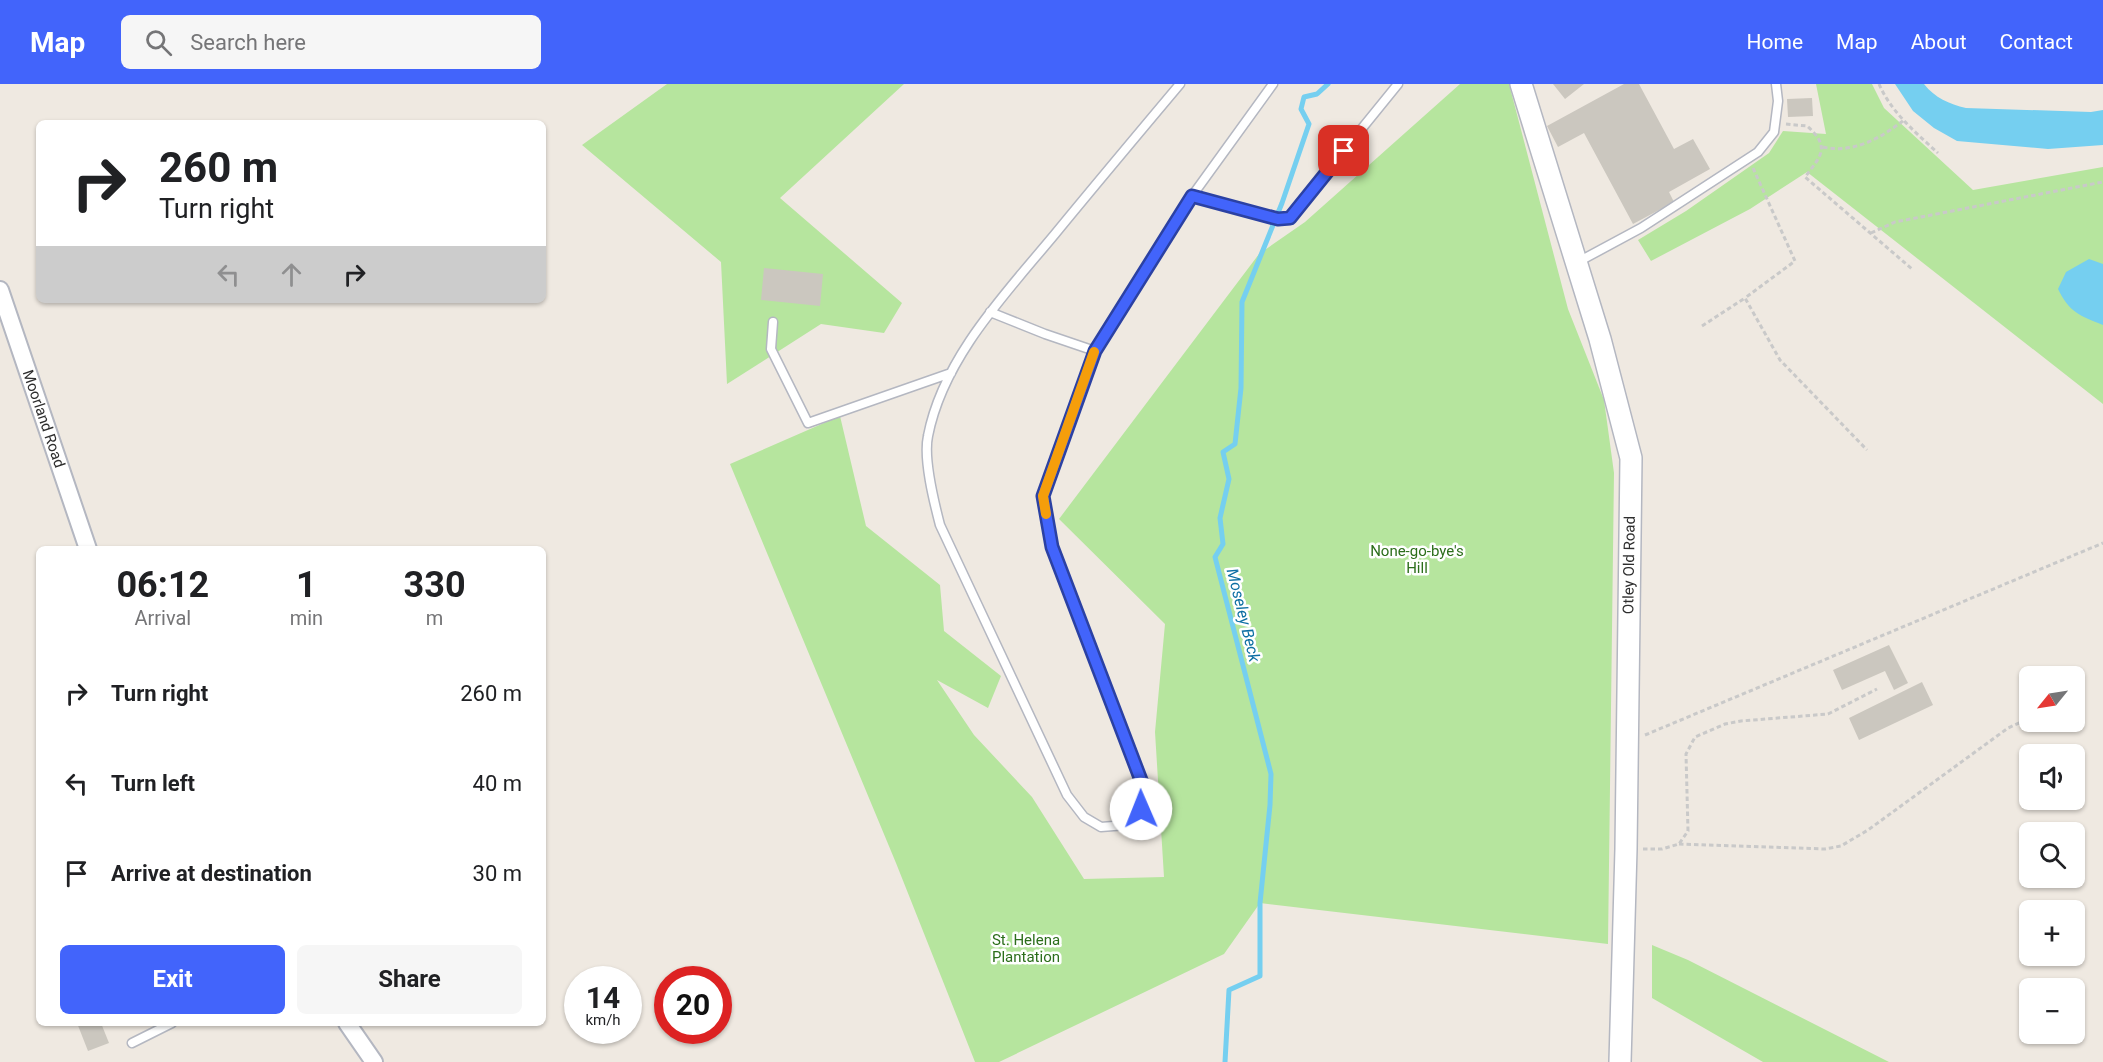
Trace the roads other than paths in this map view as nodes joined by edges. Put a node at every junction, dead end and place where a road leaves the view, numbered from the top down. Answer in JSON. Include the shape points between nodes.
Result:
{"nodes":[{"id":1,"x":1179,"y":84,"type":"edge"},
{"id":2,"x":1273,"y":84,"type":"edge"},
{"id":3,"x":1398,"y":84,"type":"edge"},
{"id":4,"x":1521,"y":84,"type":"edge"},
{"id":5,"x":1776,"y":84,"type":"edge"},
{"id":6,"x":1192,"y":196,"type":"junction"},
{"id":7,"x":1575,"y":263,"type":"junction"},
{"id":8,"x":0,"y":290,"type":"edge"},
{"id":9,"x":990,"y":312,"type":"junction"},
{"id":10,"x":773,"y":322,"type":"dead end"},
{"id":11,"x":1095,"y":351,"type":"junction"},
{"id":12,"x":951,"y":372,"type":"junction"},
{"id":13,"x":87,"y":546,"type":"edge"},
{"id":14,"x":166,"y":1026,"type":"edge"},
{"id":15,"x":349,"y":1026,"type":"edge"},
{"id":16,"x":132,"y":1043,"type":"dead end"},
{"id":17,"x":374,"y":1062,"type":"edge"},
{"id":18,"x":1620,"y":1062,"type":"edge"}],
"edges":[{"from":1,"to":9,"type":"lane"},
{"from":2,"to":6,"type":"lane"},
{"from":3,"to":6,"type":"lane","via":[[1290,218],[1278,219]]},
{"from":4,"to":7,"type":"street","name":"Otley Old Road"},
{"from":5,"to":7,"type":"lane","via":[[1774,132],[1758,152],[1641,228]]},
{"from":6,"to":11,"type":"lane"},
{"from":7,"to":18,"type":"street","name":"Otley Old Road","via":[[1600,339],[1630,458]]},
{"from":8,"to":13,"type":"street","name":"Moorland Road"},
{"from":9,"to":11,"type":"lane"},
{"from":9,"to":12,"type":"lane"},
{"from":10,"to":12,"type":"lane","via":[[771,349],[807,423]]},
{"from":11,"to":12,"type":"lane","via":[[1043,496],[1052,547],[1144,788],[1141,809],[1126,825],[1101,827],[1084,817],[1067,795],[940,525],[930,488],[927,438],[939,396]]},
{"from":14,"to":16,"type":"lane"},
{"from":15,"to":17,"type":"street"}]}
